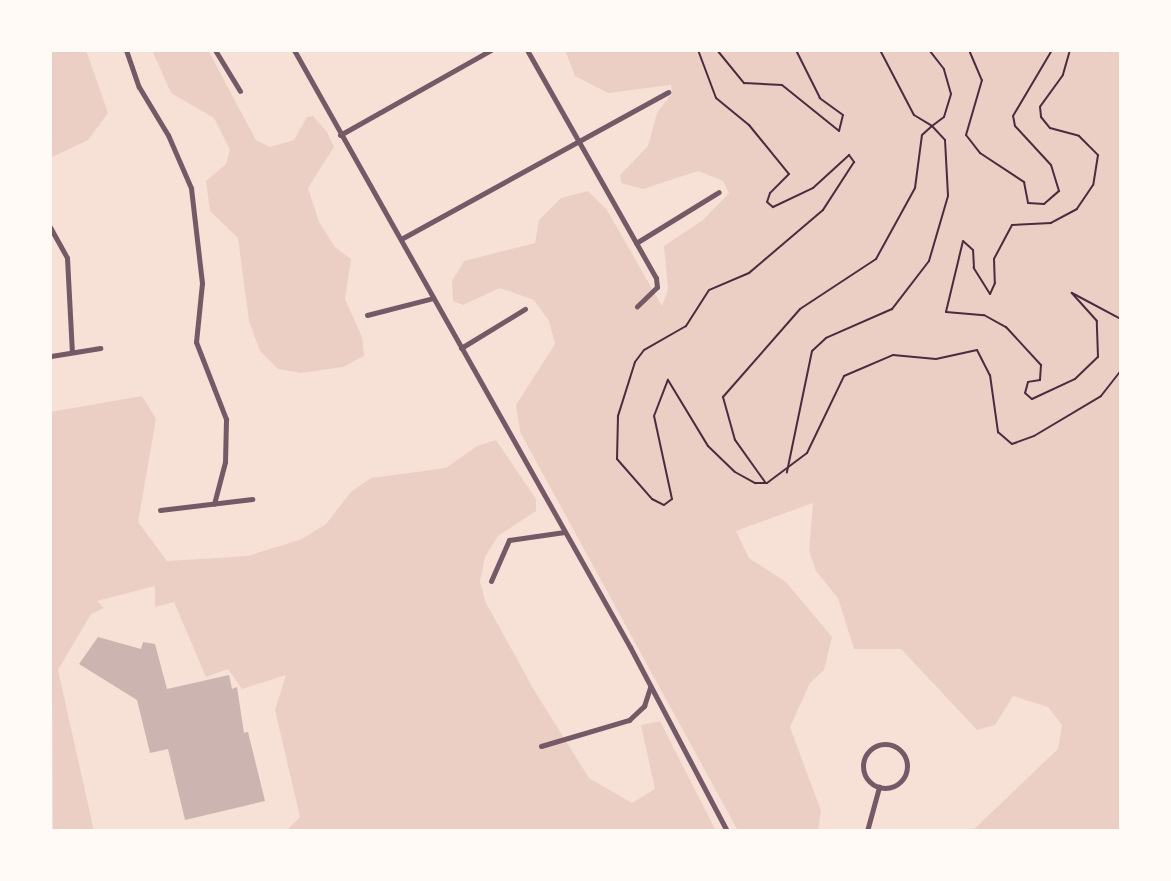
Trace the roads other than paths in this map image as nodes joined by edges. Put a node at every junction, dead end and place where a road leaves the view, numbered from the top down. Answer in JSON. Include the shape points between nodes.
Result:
{"nodes":[{"id":1,"x":126,"y":50,"type":"edge"},
{"id":2,"x":215,"y":50,"type":"edge"},
{"id":3,"x":294,"y":50,"type":"edge"},
{"id":4,"x":491,"y":50,"type":"edge"},
{"id":5,"x":527,"y":50,"type":"edge"},
{"id":6,"x":240,"y":91,"type":"dead end"},
{"id":7,"x":668,"y":92,"type":"dead end"},
{"id":8,"x":340,"y":135,"type":"junction"},
{"id":9,"x":578,"y":140,"type":"junction"},
{"id":10,"x":719,"y":192,"type":"dead end"},
{"id":11,"x":50,"y":227,"type":"edge"},
{"id":12,"x":401,"y":239,"type":"junction"},
{"id":13,"x":636,"y":243,"type":"junction"},
{"id":14,"x":433,"y":298,"type":"junction"},
{"id":15,"x":637,"y":306,"type":"dead end"},
{"id":16,"x":525,"y":309,"type":"dead end"},
{"id":17,"x":367,"y":315,"type":"dead end"},
{"id":18,"x":100,"y":348,"type":"dead end"},
{"id":19,"x":461,"y":348,"type":"junction"},
{"id":20,"x":72,"y":352,"type":"junction"},
{"id":21,"x":51,"y":356,"type":"edge"},
{"id":22,"x":252,"y":499,"type":"dead end"},
{"id":23,"x":214,"y":504,"type":"junction"},
{"id":24,"x":160,"y":510,"type":"dead end"},
{"id":25,"x":564,"y":532,"type":"junction"},
{"id":26,"x":491,"y":581,"type":"dead end"},
{"id":27,"x":650,"y":686,"type":"junction"},
{"id":28,"x":541,"y":746,"type":"dead end"},
{"id":29,"x":879,"y":787,"type":"junction"},
{"id":30,"x":727,"y":831,"type":"edge"},
{"id":31,"x":867,"y":831,"type":"edge"}],
"edges":[{"from":1,"to":23,"type":"street","via":[[139,87],[191,188],[202,283],[196,342],[226,419],[225,462]]},
{"from":2,"to":6,"type":"street"},
{"from":3,"to":8,"type":"street"},
{"from":4,"to":8,"type":"street"},
{"from":5,"to":9,"type":"street"},
{"from":7,"to":9,"type":"street"},
{"from":8,"to":12,"type":"street"},
{"from":9,"to":12,"type":"street"},
{"from":9,"to":13,"type":"street"},
{"from":10,"to":13,"type":"street"},
{"from":11,"to":20,"type":"street","via":[[67,258]]},
{"from":12,"to":14,"type":"street"},
{"from":13,"to":15,"type":"street","via":[[657,287]]},
{"from":14,"to":17,"type":"street"},
{"from":14,"to":19,"type":"street"},
{"from":16,"to":19,"type":"street"},
{"from":18,"to":20,"type":"street"},
{"from":19,"to":25,"type":"street"},
{"from":20,"to":21,"type":"street"},
{"from":22,"to":23,"type":"street"},
{"from":23,"to":24,"type":"street"},
{"from":25,"to":26,"type":"street","via":[[509,540]]},
{"from":25,"to":27,"type":"street"},
{"from":27,"to":28,"type":"street","via":[[644,706],[629,720]]},
{"from":27,"to":30,"type":"street"},
{"from":29,"to":29,"type":"street","via":[[866,777],[864,759],[875,746],[891,744],[903,753],[907,770],[896,784]]},
{"from":29,"to":31,"type":"street"}]}
